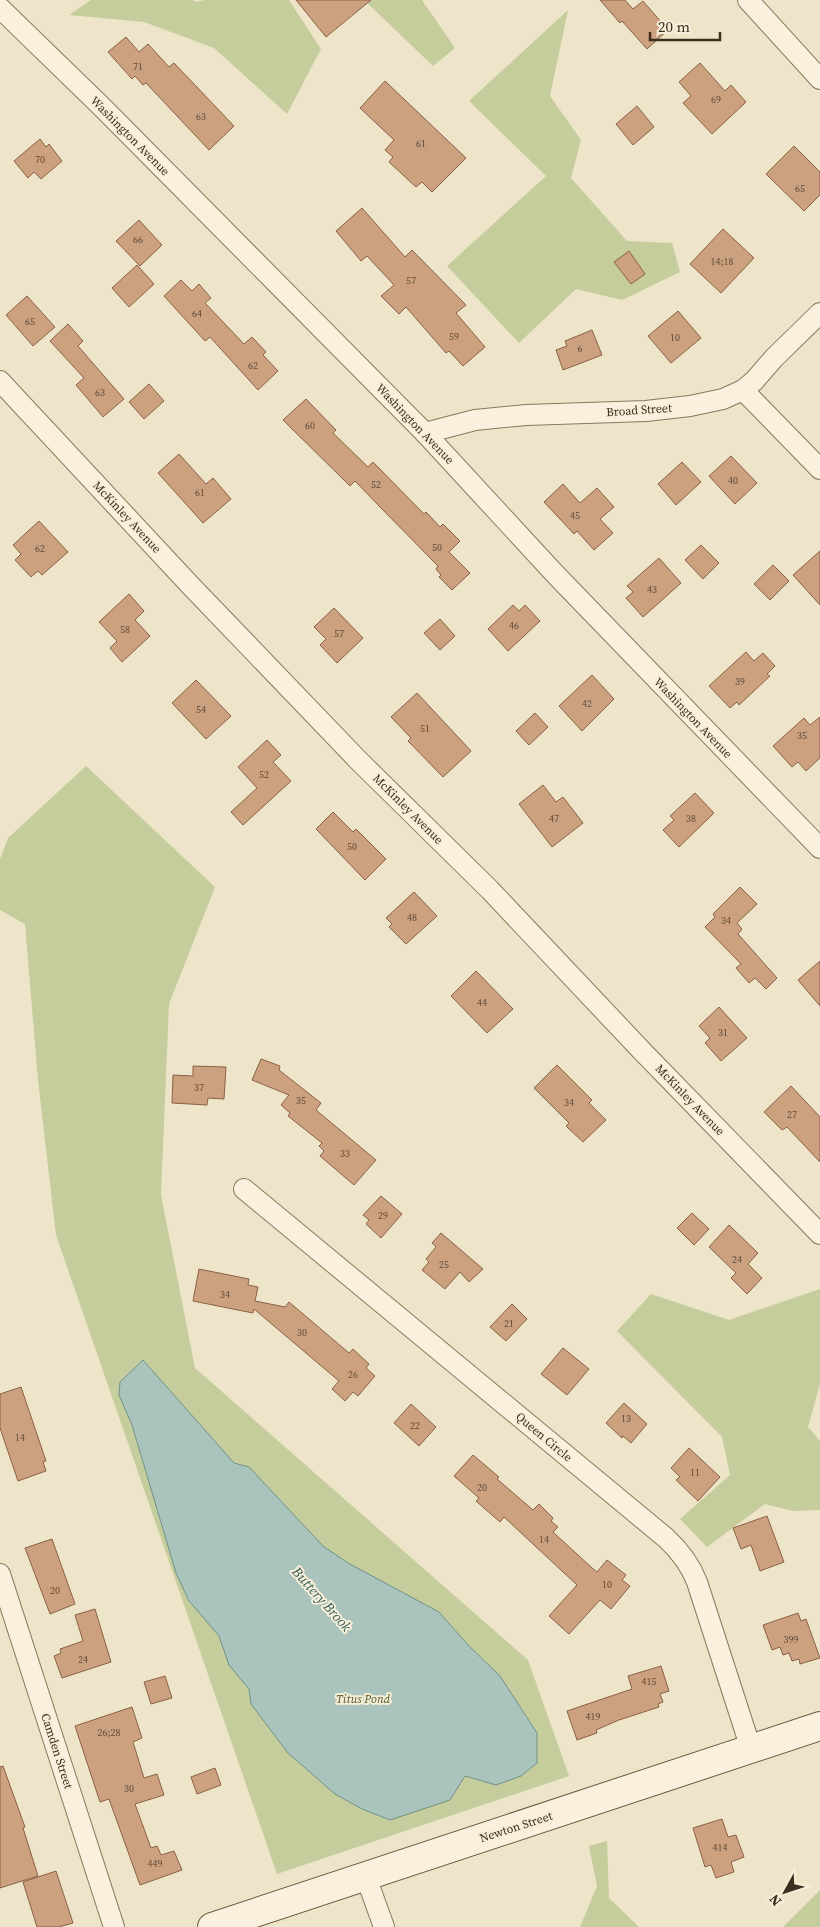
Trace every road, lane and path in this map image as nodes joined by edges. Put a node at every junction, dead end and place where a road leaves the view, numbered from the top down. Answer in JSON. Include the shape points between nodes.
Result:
{"nodes":[{"id":1,"x":748,"y":0,"type":"edge"},
{"id":2,"x":0,"y":8,"type":"edge"},
{"id":3,"x":820,"y":79,"type":"edge"},
{"id":4,"x":820,"y":313,"type":"edge"},
{"id":5,"x":0,"y":381,"type":"edge"},
{"id":6,"x":743,"y":390,"type":"junction"},
{"id":7,"x":425,"y":433,"type":"junction"},
{"id":8,"x":820,"y":469,"type":"edge"},
{"id":9,"x":820,"y":848,"type":"edge"},
{"id":10,"x":244,"y":1189,"type":"dead end"},
{"id":11,"x":820,"y":1234,"type":"edge"},
{"id":12,"x":0,"y":1574,"type":"edge"},
{"id":13,"x":820,"y":1726,"type":"edge"},
{"id":14,"x":752,"y":1749,"type":"junction"},
{"id":15,"x":366,"y":1877,"type":"junction"},
{"id":16,"x":114,"y":1927,"type":"edge"},
{"id":17,"x":212,"y":1927,"type":"edge"},
{"id":18,"x":384,"y":1927,"type":"edge"}],
"edges":[{"from":1,"to":3,"type":"street"},
{"from":2,"to":7,"type":"street","name":"Washington Avenue"},
{"from":4,"to":6,"type":"street","name":"Broad Street"},
{"from":5,"to":11,"type":"street","name":"McKinley Avenue","via":[[359,761],[490,890]]},
{"from":6,"to":7,"type":"street","name":"Broad Street","via":[[723,399],[690,406],[476,420]]},
{"from":6,"to":8,"type":"street"},
{"from":7,"to":9,"type":"street","name":"Washington Avenue","via":[[562,582]]},
{"from":10,"to":14,"type":"street","name":"Queen Circle","via":[[679,1551],[698,1582]]},
{"from":12,"to":16,"type":"street","name":"Camden Street"},
{"from":13,"to":14,"type":"main road","name":"Newton Street"},
{"from":14,"to":15,"type":"main road","name":"Newton Street"},
{"from":15,"to":17,"type":"main road","name":"Newton Street"},
{"from":15,"to":18,"type":"street"}]}
